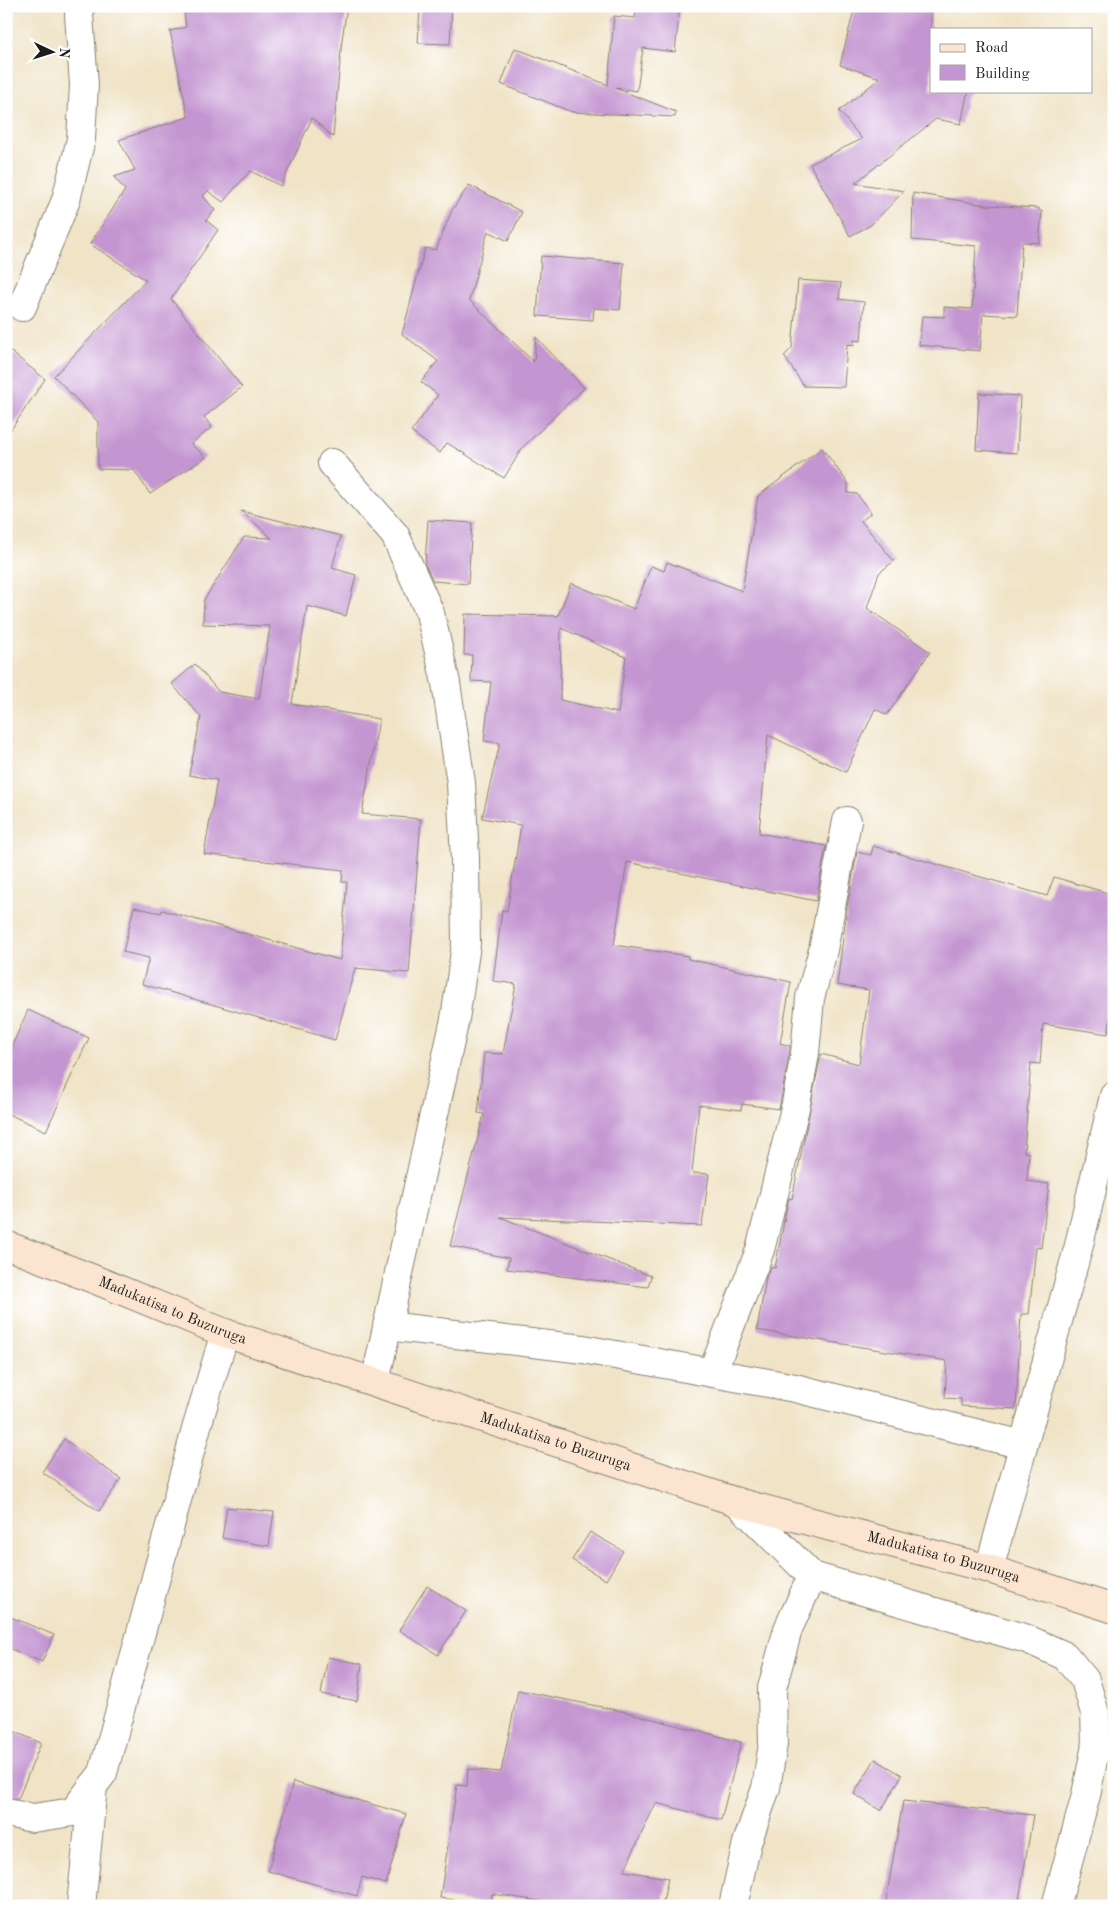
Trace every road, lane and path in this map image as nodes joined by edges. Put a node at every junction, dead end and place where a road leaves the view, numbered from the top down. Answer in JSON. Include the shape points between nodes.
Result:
{"nodes":[{"id":1,"x":80,"y":6,"type":"edge"},
{"id":2,"x":22,"y":307,"type":"dead end"},
{"id":3,"x":332,"y":463,"type":"dead end"},
{"id":4,"x":847,"y":822,"type":"dead end"},
{"id":5,"x":1114,"y":1096,"type":"edge"},
{"id":6,"x":6,"y":1245,"type":"edge"},
{"id":7,"x":387,"y":1326,"type":"junction"},
{"id":8,"x":225,"y":1333,"type":"junction"},
{"id":9,"x":712,"y":1373,"type":"junction"},
{"id":10,"x":375,"y":1382,"type":"junction"},
{"id":11,"x":1023,"y":1445,"type":"junction"},
{"id":12,"x":737,"y":1502,"type":"junction"},
{"id":13,"x":989,"y":1569,"type":"junction"},
{"id":14,"x":812,"y":1576,"type":"junction"},
{"id":15,"x":1114,"y":1609,"type":"edge"},
{"id":16,"x":93,"y":1786,"type":"junction"},
{"id":17,"x":6,"y":1813,"type":"edge"},
{"id":18,"x":81,"y":1906,"type":"edge"},
{"id":19,"x":733,"y":1906,"type":"edge"},
{"id":20,"x":1056,"y":1906,"type":"edge"}],
"edges":[{"from":1,"to":2,"type":"street","via":[[84,85],[81,139],[66,200]]},
{"from":3,"to":7,"type":"street","via":[[395,535],[430,613],[446,683],[461,783],[465,860],[464,954],[455,1019]]},
{"from":4,"to":9,"type":"street","via":[[823,950],[810,998],[796,1104],[775,1190],[760,1250]]},
{"from":5,"to":11,"type":"street","via":[[1078,1249]]},
{"from":6,"to":8,"type":"main road","name":"Madukatisa to Buzuruga"},
{"from":7,"to":9,"type":"street","via":[[583,1349]]},
{"from":7,"to":10,"type":"street"},
{"from":8,"to":10,"type":"main road","name":"Madukatisa to Buzuruga"},
{"from":8,"to":16,"type":"street","via":[[103,1773]]},
{"from":9,"to":11,"type":"street","via":[[795,1388]]},
{"from":10,"to":12,"type":"main road","name":"Madukatisa to Buzuruga"},
{"from":11,"to":13,"type":"street"},
{"from":12,"to":13,"type":"main road","name":"Madukatisa to Buzuruga"},
{"from":12,"to":14,"type":"street"},
{"from":13,"to":15,"type":"main road","name":"Madukatisa to Buzuruga"},
{"from":14,"to":19,"type":"street","via":[[788,1629],[772,1688],[773,1744],[766,1788],[747,1843]]},
{"from":14,"to":20,"type":"street","via":[[1027,1640],[1065,1656],[1085,1680],[1095,1713],[1096,1745]]},
{"from":16,"to":17,"type":"street","via":[[73,1812],[33,1818]]},
{"from":16,"to":18,"type":"street"}]}
